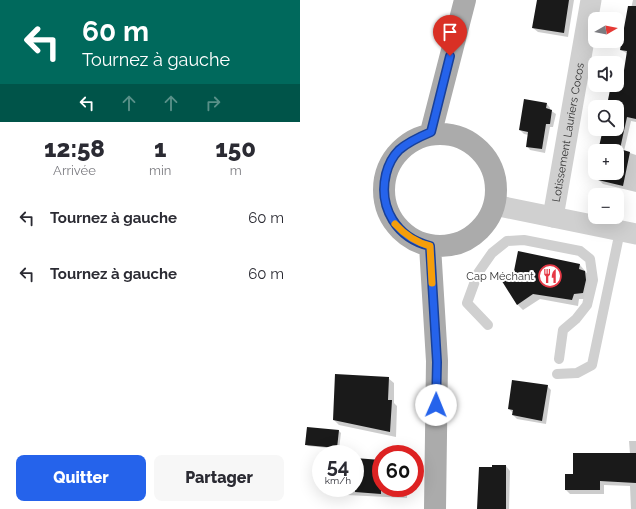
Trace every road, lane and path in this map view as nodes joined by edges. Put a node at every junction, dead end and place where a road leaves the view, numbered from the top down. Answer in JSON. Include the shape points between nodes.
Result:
{"nodes":[{"id":1,"x":465,"y":0,"type":"edge"},
{"id":2,"x":591,"y":0,"type":"edge"},
{"id":3,"x":431,"y":132,"type":"junction"},
{"id":4,"x":494,"y":205,"type":"junction"},
{"id":5,"x":553,"y":217,"type":"junction"},
{"id":6,"x":628,"y":233,"type":"edge"},
{"id":7,"x":430,"y":246,"type":"junction"},
{"id":8,"x":488,"y":325,"type":"dead end"},
{"id":9,"x":558,"y":359,"type":"dead end"},
{"id":10,"x":557,"y":374,"type":"dead end"},
{"id":11,"x":435,"y":509,"type":"edge"}],
"edges":[{"from":1,"to":3,"type":"main road"},
{"from":2,"to":5,"type":"street","name":"Lotissement Lauriers Cocos"},
{"from":3,"to":4,"type":"main road","via":[[467,140],[482,152],[492,168],[496,186]]},
{"from":3,"to":7,"type":"main road","via":[[413,140],[398,151],[388,167],[384,185],[384,203],[392,220],[404,234]]},
{"from":4,"to":5,"type":"street"},
{"from":4,"to":7,"type":"main road","via":[[485,224],[470,238],[451,246]]},
{"from":5,"to":6,"type":"street"},
{"from":6,"to":10,"type":"lane","via":[[592,365],[577,373]]},
{"from":7,"to":11,"type":"main road","via":[[437,362]]},
{"from":8,"to":9,"type":"lane","via":[[467,303],[478,273],[492,252],[507,241],[524,240],[580,251],[590,259],[593,280],[587,305],[563,330]]}]}
